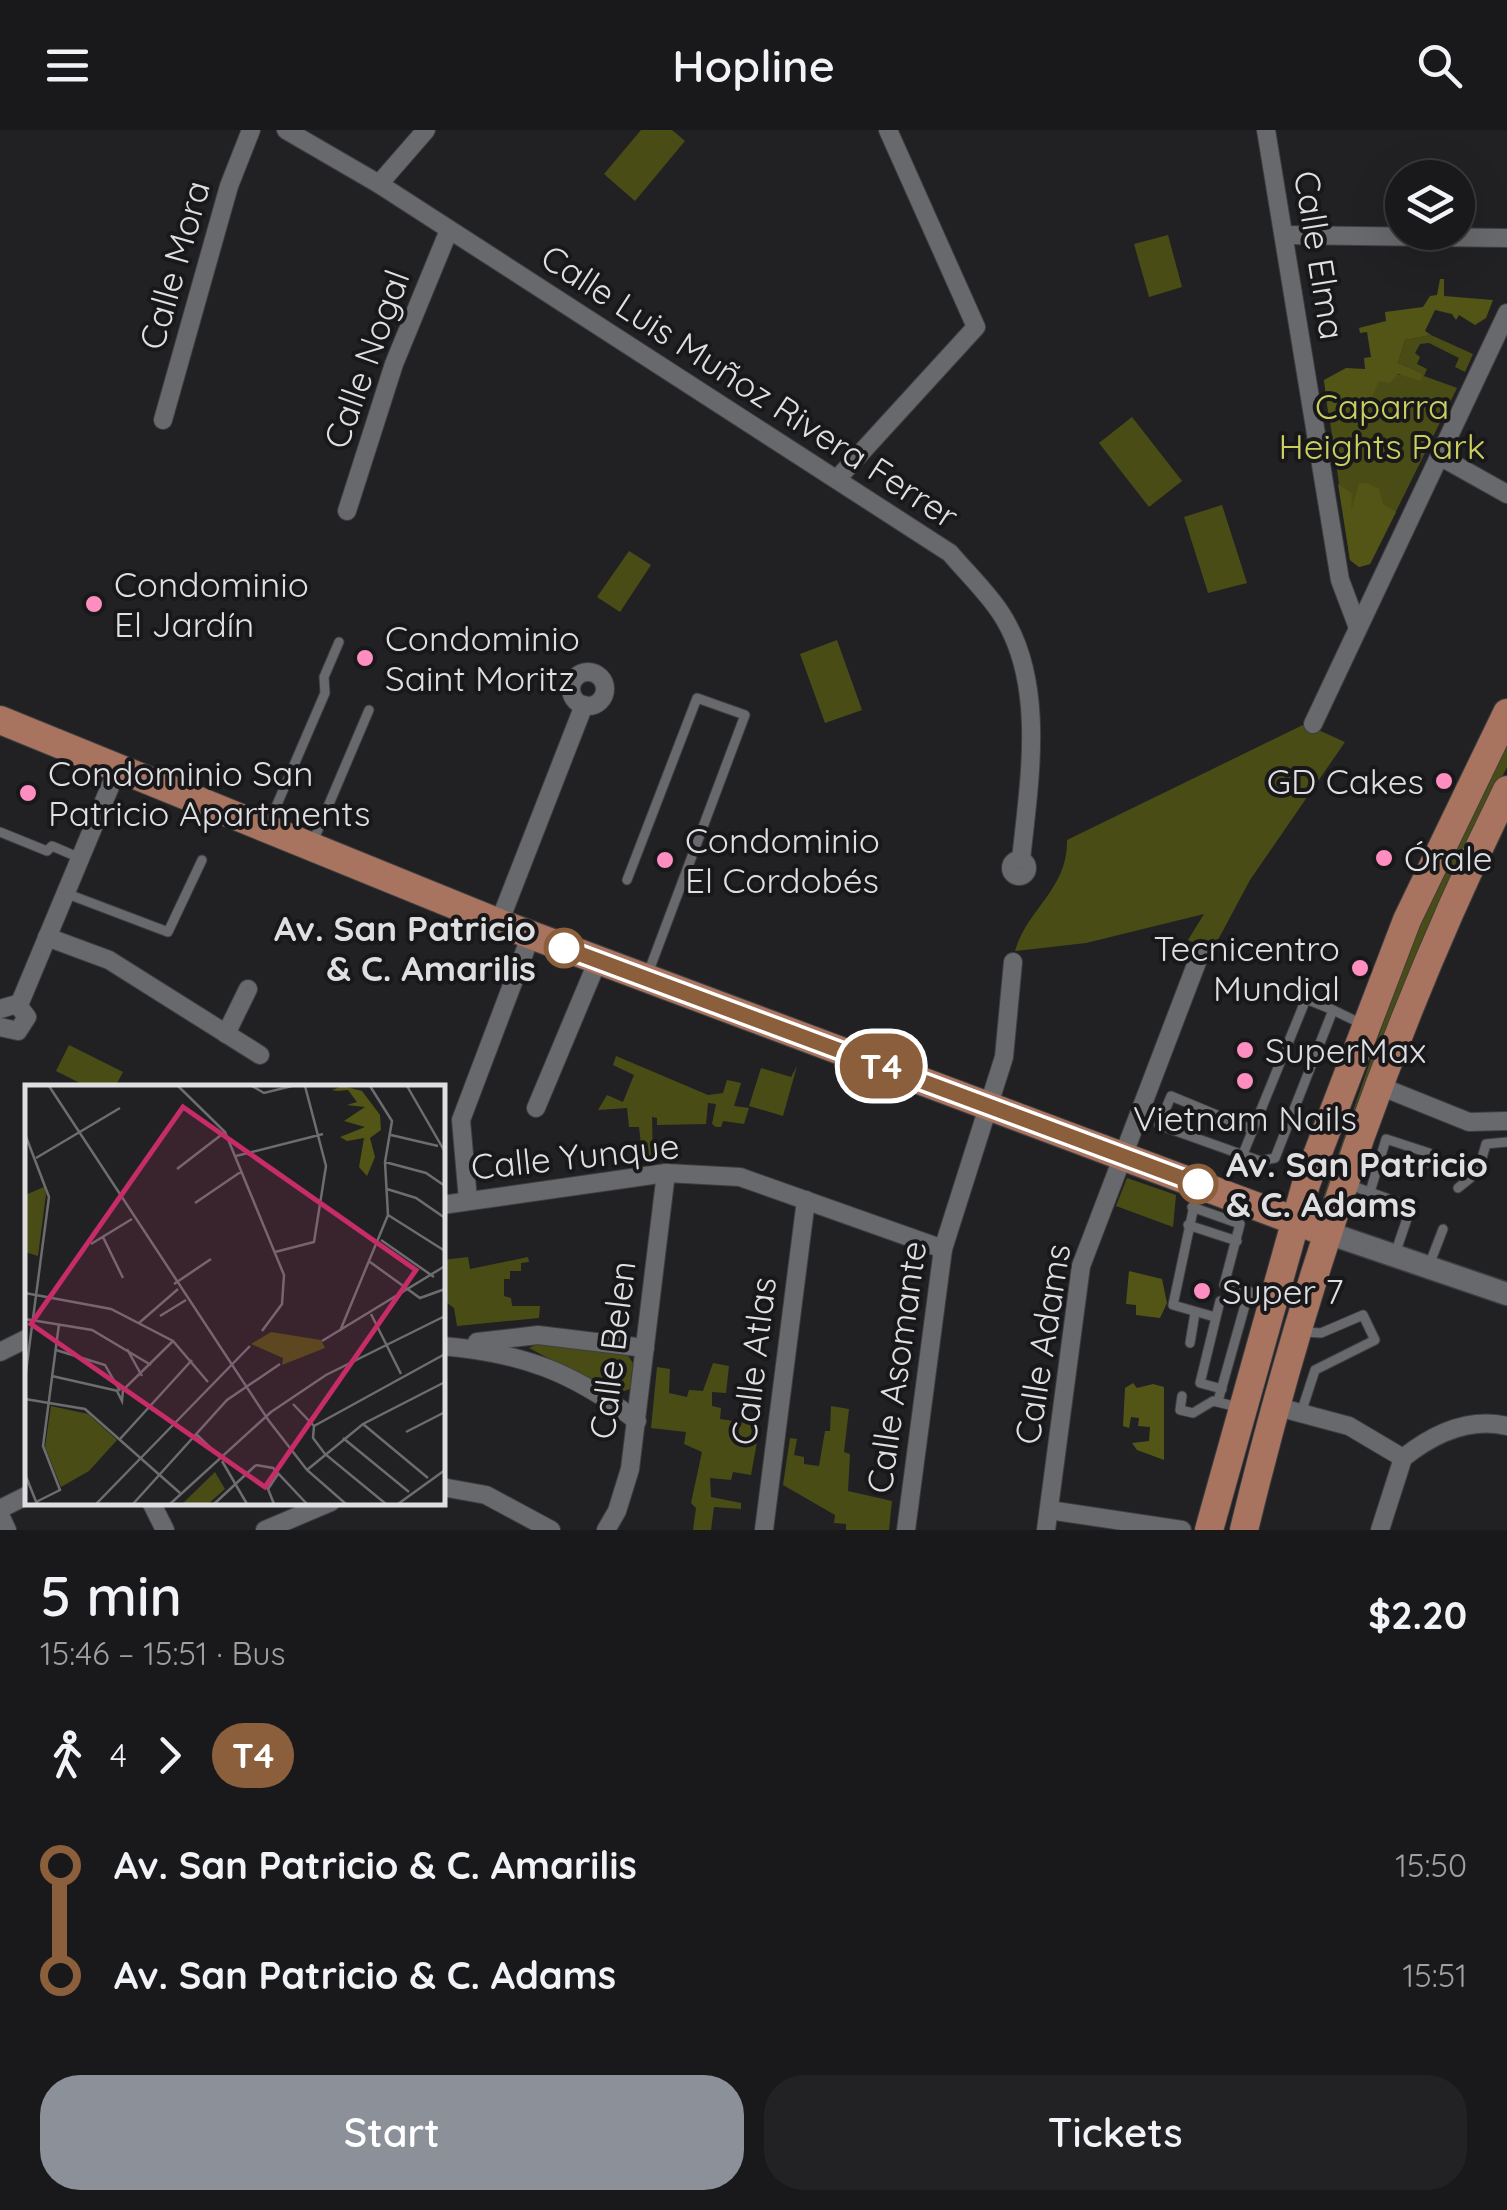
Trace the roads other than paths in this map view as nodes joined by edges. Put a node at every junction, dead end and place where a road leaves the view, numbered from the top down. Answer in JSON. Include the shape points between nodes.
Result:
{"nodes":[{"id":1,"x":251,"y":130,"type":"edge"},
{"id":2,"x":286,"y":130,"type":"edge"},
{"id":3,"x":426,"y":130,"type":"edge"},
{"id":4,"x":888,"y":130,"type":"edge"},
{"id":5,"x":1266,"y":130,"type":"edge"},
{"id":6,"x":378,"y":184,"type":"junction"},
{"id":7,"x":449,"y":230,"type":"junction"},
{"id":8,"x":1284,"y":236,"type":"junction"},
{"id":9,"x":1507,"y":238,"type":"edge"},
{"id":10,"x":1507,"y":314,"type":"edge"},
{"id":11,"x":163,"y":420,"type":"dead end"},
{"id":12,"x":1440,"y":457,"type":"junction"},
{"id":13,"x":836,"y":479,"type":"junction"},
{"id":14,"x":1507,"y":494,"type":"edge"},
{"id":15,"x":347,"y":511,"type":"dead end"},
{"id":16,"x":1358,"y":625,"type":"junction"},
{"id":17,"x":339,"y":642,"type":"dead end"},
{"id":18,"x":584,"y":706,"type":"dead end"},
{"id":19,"x":369,"y":710,"type":"dead end"},
{"id":20,"x":1507,"y":713,"type":"edge"},
{"id":21,"x":0,"y":720,"type":"edge"},
{"id":22,"x":1313,"y":724,"type":"dead end"},
{"id":23,"x":117,"y":770,"type":"junction"},
{"id":24,"x":1507,"y":790,"type":"edge"},
{"id":25,"x":266,"y":830,"type":"junction"},
{"id":26,"x":0,"y":832,"type":"edge"},
{"id":27,"x":311,"y":846,"type":"junction"},
{"id":28,"x":80,"y":858,"type":"junction"},
{"id":29,"x":202,"y":860,"type":"dead end"},
{"id":30,"x":1021,"y":860,"type":"dead end"},
{"id":31,"x":628,"y":880,"type":"dead end"},
{"id":32,"x":66,"y":893,"type":"junction"},
{"id":33,"x":499,"y":923,"type":"junction"},
{"id":34,"x":531,"y":935,"type":"junction"},
{"id":35,"x":47,"y":937,"type":"junction"},
{"id":36,"x":1202,"y":949,"type":"dead end"},
{"id":37,"x":598,"y":960,"type":"junction"},
{"id":38,"x":1013,"y":962,"type":"dead end"},
{"id":39,"x":646,"y":978,"type":"junction"},
{"id":40,"x":248,"y":989,"type":"dead end"},
{"id":41,"x":9,"y":1007,"type":"edge"},
{"id":42,"x":1333,"y":1010,"type":"junction"},
{"id":43,"x":0,"y":1026,"type":"edge"},
{"id":44,"x":1366,"y":1026,"type":"junction"},
{"id":45,"x":226,"y":1034,"type":"junction"},
{"id":46,"x":260,"y":1055,"type":"dead end"},
{"id":47,"x":1377,"y":1085,"type":"junction"},
{"id":48,"x":1148,"y":1088,"type":"junction"},
{"id":49,"x":1171,"y":1096,"type":"junction"},
{"id":50,"x":990,"y":1107,"type":"junction"},
{"id":51,"x":536,"y":1108,"type":"dead end"},
{"id":52,"x":1507,"y":1121,"type":"edge"},
{"id":53,"x":1252,"y":1130,"type":"junction"},
{"id":54,"x":1374,"y":1135,"type":"junction"},
{"id":55,"x":1507,"y":1142,"type":"edge"},
{"id":56,"x":1411,"y":1147,"type":"junction"},
{"id":57,"x":1244,"y":1154,"type":"junction"},
{"id":58,"x":1121,"y":1155,"type":"junction"},
{"id":59,"x":1406,"y":1159,"type":"dead end"},
{"id":60,"x":1424,"y":1164,"type":"dead end"},
{"id":61,"x":666,"y":1173,"type":"junction"},
{"id":62,"x":1343,"y":1182,"type":"junction"},
{"id":63,"x":1458,"y":1188,"type":"dead end"},
{"id":64,"x":1370,"y":1192,"type":"junction"},
{"id":65,"x":1195,"y":1196,"type":"junction"},
{"id":66,"x":468,"y":1200,"type":"junction"},
{"id":67,"x":806,"y":1200,"type":"junction"},
{"id":68,"x":445,"y":1204,"type":"edge"},
{"id":69,"x":1293,"y":1221,"type":"junction"},
{"id":70,"x":1188,"y":1225,"type":"junction"},
{"id":71,"x":1443,"y":1228,"type":"dead end"},
{"id":72,"x":1326,"y":1232,"type":"junction"},
{"id":73,"x":1237,"y":1241,"type":"junction"},
{"id":74,"x":1183,"y":1247,"type":"junction"},
{"id":75,"x":943,"y":1249,"type":"junction"},
{"id":76,"x":1196,"y":1251,"type":"dead end"},
{"id":77,"x":1394,"y":1257,"type":"junction"},
{"id":78,"x":1428,"y":1268,"type":"junction"},
{"id":79,"x":1507,"y":1294,"type":"edge"},
{"id":80,"x":1259,"y":1297,"type":"junction"},
{"id":81,"x":1195,"y":1313,"type":"junction"},
{"id":82,"x":1296,"y":1331,"type":"junction"},
{"id":83,"x":25,"y":1340,"type":"edge"},
{"id":84,"x":1190,"y":1343,"type":"dead end"},
{"id":85,"x":445,"y":1346,"type":"edge"},
{"id":86,"x":445,"y":1346,"type":"edge"},
{"id":87,"x":646,"y":1348,"type":"junction"},
{"id":88,"x":0,"y":1352,"type":"edge"},
{"id":89,"x":1238,"y":1356,"type":"junction"},
{"id":90,"x":1182,"y":1396,"type":"dead end"},
{"id":91,"x":1227,"y":1399,"type":"junction"},
{"id":92,"x":1288,"y":1409,"type":"junction"},
{"id":93,"x":637,"y":1420,"type":"junction"},
{"id":94,"x":1507,"y":1426,"type":"edge"},
{"id":95,"x":1403,"y":1458,"type":"junction"},
{"id":96,"x":445,"y":1488,"type":"edge"},
{"id":97,"x":25,"y":1497,"type":"edge"},
{"id":98,"x":152,"y":1505,"type":"edge"},
{"id":99,"x":324,"y":1505,"type":"edge"},
{"id":100,"x":1048,"y":1510,"type":"junction"},
{"id":101,"x":0,"y":1512,"type":"edge"},
{"id":102,"x":8,"y":1530,"type":"edge"},
{"id":103,"x":165,"y":1530,"type":"edge"},
{"id":104,"x":264,"y":1530,"type":"edge"},
{"id":105,"x":550,"y":1530,"type":"edge"},
{"id":106,"x":606,"y":1530,"type":"edge"},
{"id":107,"x":764,"y":1530,"type":"edge"},
{"id":108,"x":906,"y":1530,"type":"edge"},
{"id":109,"x":1046,"y":1530,"type":"edge"},
{"id":110,"x":1182,"y":1530,"type":"edge"},
{"id":111,"x":1208,"y":1530,"type":"edge"},
{"id":112,"x":1244,"y":1530,"type":"edge"},
{"id":113,"x":1380,"y":1530,"type":"edge"}],
"edges":[{"from":1,"to":11,"type":"street","name":"Calle Mora"},
{"from":2,"to":6,"type":"street","name":"Calle Luis Muñoz Rivera Ferrer"},
{"from":3,"to":6,"type":"street"},
{"from":4,"to":13,"type":"street","via":[[976,319],[970,336]]},
{"from":5,"to":8,"type":"street","name":"Calle Elma"},
{"from":6,"to":7,"type":"street","name":"Calle Luis Muñoz Rivera Ferrer"},
{"from":7,"to":13,"type":"street","name":"Calle Luis Muñoz Rivera Ferrer"},
{"from":7,"to":15,"type":"street","name":"Calle Nogal","via":[[394,364]]},
{"from":8,"to":9,"type":"street"},
{"from":8,"to":16,"type":"street","name":"Calle Elma","via":[[1340,580]]},
{"from":10,"to":12,"type":"street"},
{"from":12,"to":14,"type":"street"},
{"from":12,"to":16,"type":"street"},
{"from":13,"to":30,"type":"street","name":"Calle Luis Muñoz Rivera Ferrer","via":[[950,553],[1011,631],[1027,682],[1030,744]]},
{"from":16,"to":22,"type":"street"},
{"from":17,"to":25,"type":"lane","via":[[324,677],[325,692]]},
{"from":18,"to":33,"type":"street"},
{"from":19,"to":27,"type":"lane"},
{"from":20,"to":44,"type":"main road","via":[[1434,860]]},
{"from":21,"to":23,"type":"main road"},
{"from":23,"to":25,"type":"main road"},
{"from":23,"to":28,"type":"street"},
{"from":24,"to":47,"type":"main road"},
{"from":25,"to":27,"type":"main road"},
{"from":26,"to":28,"type":"lane"},
{"from":27,"to":33,"type":"main road"},
{"from":28,"to":32,"type":"street"},
{"from":29,"to":32,"type":"lane","via":[[168,932]]},
{"from":31,"to":39,"type":"lane","via":[[697,698],[745,715]]},
{"from":32,"to":35,"type":"street"},
{"from":33,"to":34,"type":"main road"},
{"from":34,"to":37,"type":"main road"},
{"from":34,"to":66,"type":"street","via":[[461,1120]]},
{"from":35,"to":41,"type":"street"},
{"from":35,"to":45,"type":"street","via":[[109,960]]},
{"from":36,"to":48,"type":"street","name":"Calle Adams"},
{"from":37,"to":39,"type":"main road"},
{"from":37,"to":51,"type":"street"},
{"from":38,"to":50,"type":"street","name":"Calle Asomante","via":[[1004,1058]]},
{"from":39,"to":50,"type":"main road"},
{"from":40,"to":45,"type":"street"},
{"from":41,"to":43,"type":"street","via":[[26,1014],[24,1026],[11,1032]]},
{"from":42,"to":44,"type":"lane"},
{"from":42,"to":53,"type":"lane","via":[[1306,998]]},
{"from":42,"to":57,"type":"lane","via":[[1276,1158]]},
{"from":44,"to":69,"type":"main road"},
{"from":45,"to":46,"type":"street"},
{"from":47,"to":52,"type":"street","via":[[1469,1122]]},
{"from":47,"to":54,"type":"main road"},
{"from":48,"to":49,"type":"lane"},
{"from":48,"to":58,"type":"street","name":"Calle Adams"},
{"from":49,"to":53,"type":"lane"},
{"from":49,"to":57,"type":"lane","via":[[1159,1126]]},
{"from":50,"to":58,"type":"main road"},
{"from":50,"to":75,"type":"street","name":"Calle Asomante"},
{"from":53,"to":57,"type":"lane"},
{"from":54,"to":56,"type":"lane"},
{"from":54,"to":62,"type":"main road"},
{"from":54,"to":64,"type":"lane"},
{"from":55,"to":63,"type":"lane","via":[[1486,1144],[1478,1172]]},
{"from":56,"to":59,"type":"lane"},
{"from":56,"to":60,"type":"lane","via":[[1428,1153]]},
{"from":58,"to":65,"type":"main road"},
{"from":58,"to":100,"type":"street","name":"Calle Adams","via":[[1082,1266]]},
{"from":61,"to":66,"type":"street","name":"Calle Yunque"},
{"from":61,"to":67,"type":"street","name":"Calle Yunque","via":[[740,1177]]},
{"from":61,"to":87,"type":"street","name":"Calle Belen"},
{"from":62,"to":64,"type":"lane"},
{"from":62,"to":72,"type":"main road"},
{"from":64,"to":77,"type":"lane","via":[[1412,1202]]},
{"from":65,"to":69,"type":"main road"},
{"from":65,"to":70,"type":"lane"},
{"from":65,"to":73,"type":"lane","via":[[1240,1224]]},
{"from":66,"to":68,"type":"street","name":"Calle Yunque"},
{"from":67,"to":75,"type":"street","name":"Calle Yunque"},
{"from":67,"to":107,"type":"street","name":"Calle Atlas"},
{"from":69,"to":72,"type":"main road"},
{"from":69,"to":80,"type":"main road"},
{"from":70,"to":73,"type":"lane"},
{"from":70,"to":74,"type":"lane"},
{"from":71,"to":78,"type":"lane"},
{"from":72,"to":77,"type":"street"},
{"from":72,"to":82,"type":"main road"},
{"from":73,"to":80,"type":"lane","via":[[1225,1282]]},
{"from":74,"to":76,"type":"lane"},
{"from":74,"to":81,"type":"lane","via":[[1173,1306]]},
{"from":75,"to":108,"type":"street","name":"Calle Asomante"},
{"from":77,"to":78,"type":"street"},
{"from":78,"to":79,"type":"street"},
{"from":80,"to":89,"type":"main road"},
{"from":80,"to":89,"type":"lane","via":[[1242,1314]]},
{"from":81,"to":84,"type":"lane"},
{"from":81,"to":91,"type":"lane","via":[[1219,1309],[1200,1383]]},
{"from":82,"to":92,"type":"main road"},
{"from":82,"to":92,"type":"lane","via":[[1322,1332],[1363,1315],[1375,1340],[1315,1370]]},
{"from":83,"to":88,"type":"street"},
{"from":85,"to":87,"type":"street","via":[[538,1335]]},
{"from":86,"to":93,"type":"street","via":[[534,1361]]},
{"from":87,"to":93,"type":"street","name":"Calle Belen"},
{"from":89,"to":91,"type":"main road"},
{"from":90,"to":91,"type":"lane","via":[[1180,1410],[1192,1413]]},
{"from":91,"to":111,"type":"main road"},
{"from":92,"to":95,"type":"street","via":[[1348,1426]]},
{"from":92,"to":112,"type":"main road"},
{"from":93,"to":106,"type":"street","name":"Calle Belen","via":[[624,1490]]},
{"from":94,"to":95,"type":"street","via":[[1458,1427]]},
{"from":95,"to":113,"type":"street"},
{"from":96,"to":105,"type":"street","via":[[486,1495]]},
{"from":97,"to":101,"type":"street"},
{"from":98,"to":103,"type":"street"},
{"from":99,"to":104,"type":"street"},
{"from":100,"to":109,"type":"street","name":"Calle Adams"},
{"from":100,"to":110,"type":"street"},
{"from":101,"to":102,"type":"street"}]}
